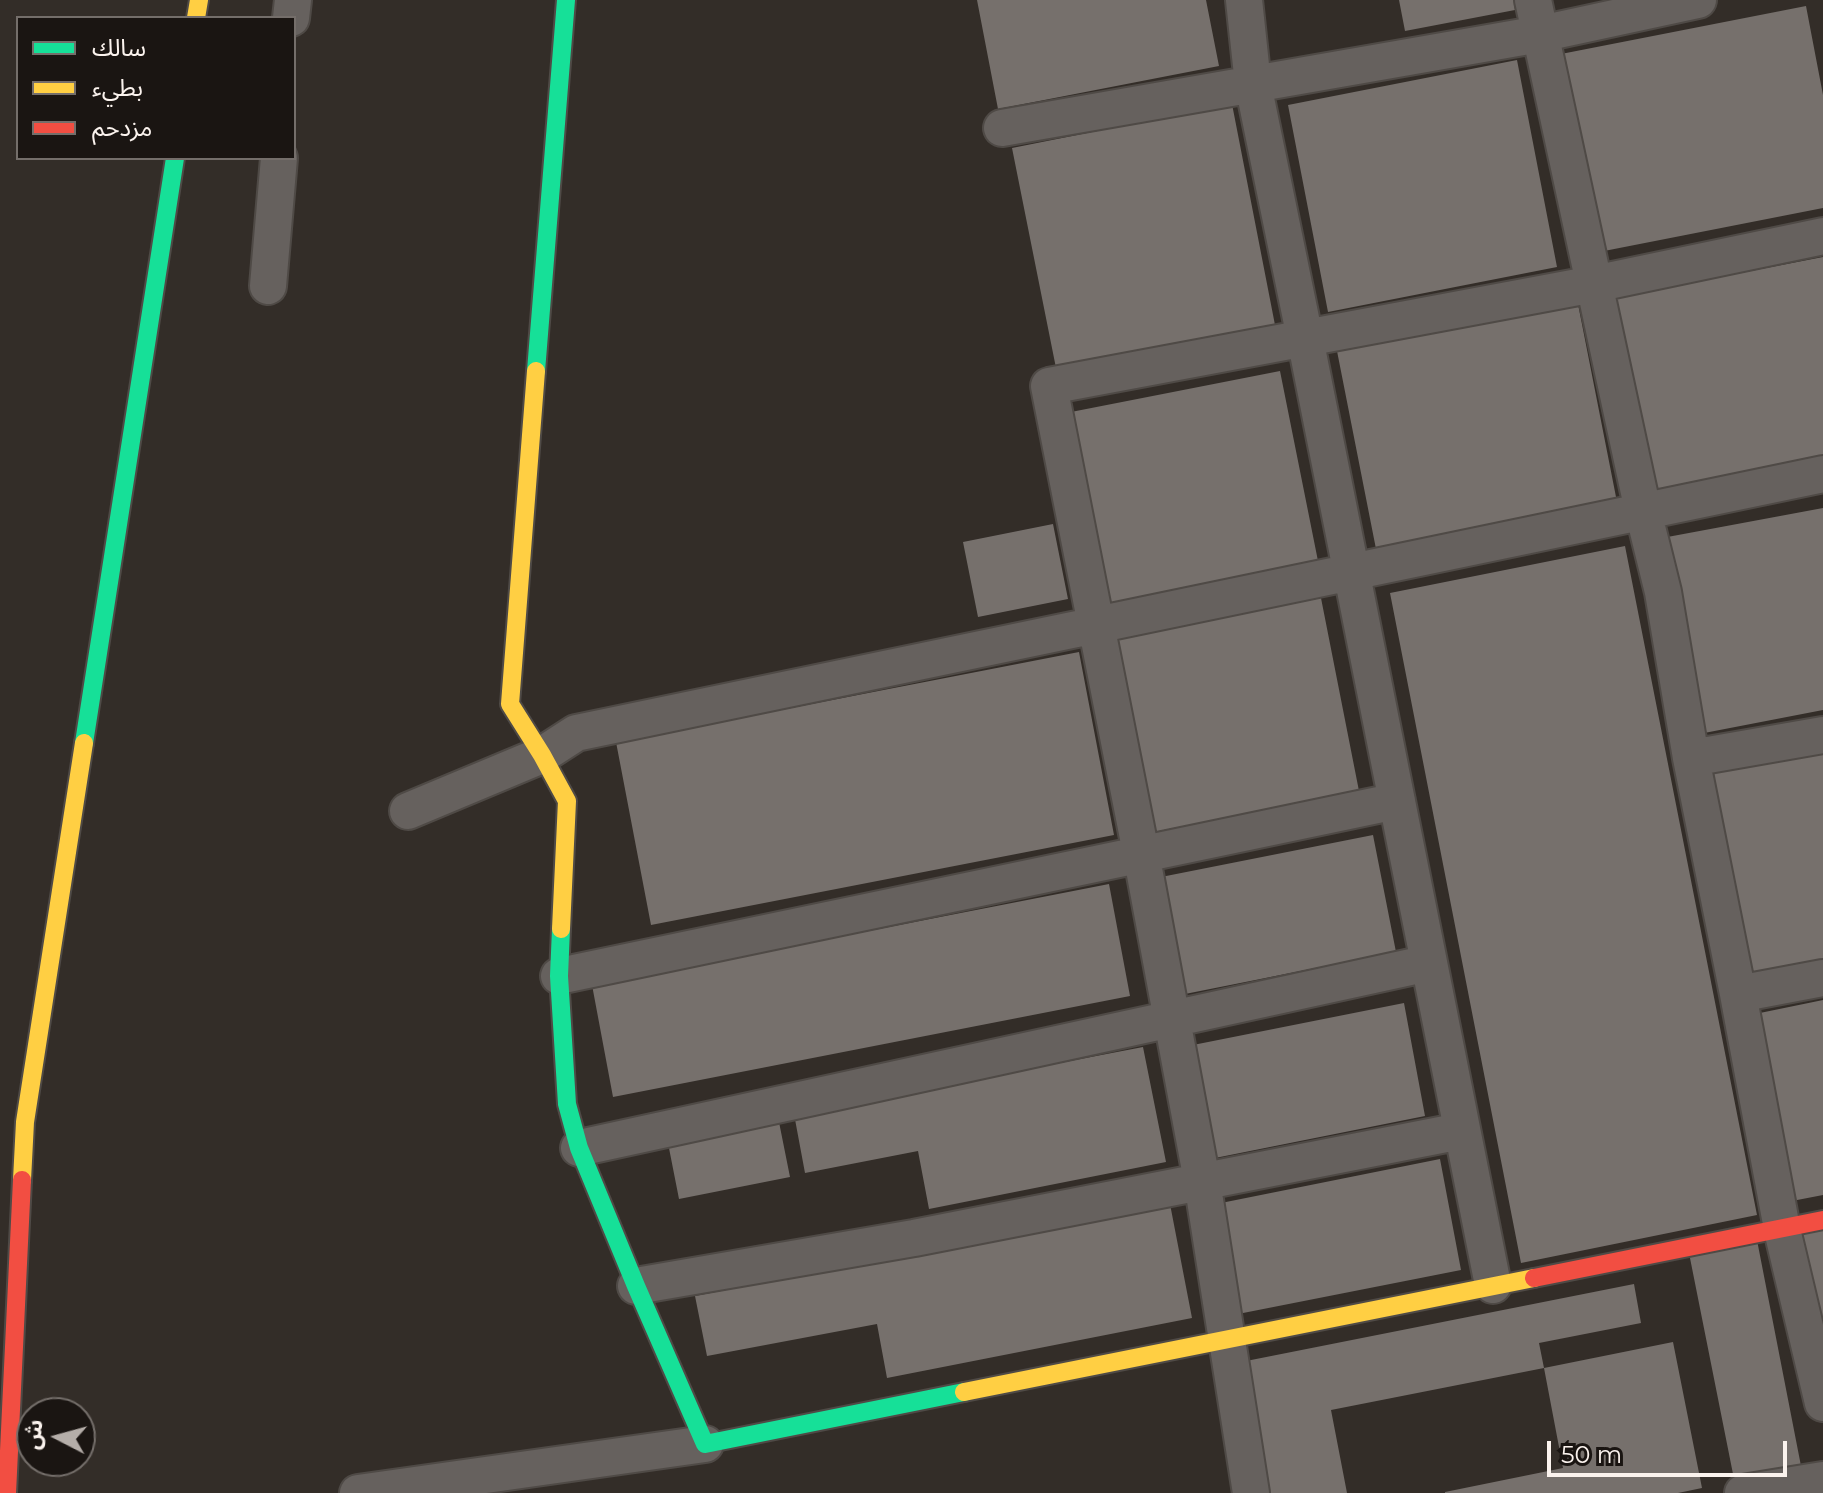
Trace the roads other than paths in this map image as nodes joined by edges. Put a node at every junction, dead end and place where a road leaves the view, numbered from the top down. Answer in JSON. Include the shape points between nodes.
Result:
{"nodes":[{"id":1,"x":566,"y":0,"type":"edge"},
{"id":2,"x":1244,"y":0,"type":"edge"},
{"id":3,"x":1698,"y":0,"type":"edge"},
{"id":4,"x":1536,"y":17,"type":"edge"},
{"id":5,"x":1253,"y":84,"type":"junction"},
{"id":6,"x":1002,"y":128,"type":"dead end"},
{"id":7,"x":175,"y":160,"type":"edge"},
{"id":8,"x":279,"y":160,"type":"edge"},
{"id":9,"x":1823,"y":236,"type":"edge"},
{"id":10,"x":1594,"y":284,"type":"junction"},
{"id":11,"x":268,"y":286,"type":"dead end"},
{"id":12,"x":1305,"y":338,"type":"junction"},
{"id":13,"x":1823,"y":474,"type":"edge"},
{"id":14,"x":1643,"y":511,"type":"junction"},
{"id":15,"x":1351,"y":572,"type":"junction"},
{"id":16,"x":1097,"y":625,"type":"junction"},
{"id":17,"x":1823,"y":735,"type":"edge"},
{"id":18,"x":542,"y":755,"type":"junction"},
{"id":19,"x":1691,"y":758,"type":"junction"},
{"id":20,"x":1397,"y":801,"type":"junction"},
{"id":21,"x":408,"y":811,"type":"dead end"},
{"id":22,"x":1141,"y":853,"type":"junction"},
{"id":23,"x":1429,"y":963,"type":"junction"},
{"id":24,"x":559,"y":976,"type":"junction"},
{"id":25,"x":1823,"y":978,"type":"edge"},
{"id":26,"x":1738,"y":994,"type":"junction"},
{"id":27,"x":1172,"y":1019,"type":"junction"},
{"id":28,"x":1461,"y":1131,"type":"junction"},
{"id":29,"x":579,"y":1148,"type":"junction"},
{"id":30,"x":1202,"y":1181,"type":"junction"},
{"id":31,"x":1823,"y":1220,"type":"edge"},
{"id":32,"x":1782,"y":1227,"type":"junction"},
{"id":33,"x":1493,"y":1285,"type":"junction"},
{"id":34,"x":636,"y":1286,"type":"junction"},
{"id":35,"x":1228,"y":1338,"type":"junction"},
{"id":36,"x":1823,"y":1403,"type":"edge"},
{"id":37,"x":705,"y":1444,"type":"junction"},
{"id":38,"x":1823,"y":1480,"type":"edge"},
{"id":39,"x":7,"y":1493,"type":"edge"},
{"id":40,"x":358,"y":1493,"type":"edge"},
{"id":41,"x":1251,"y":1493,"type":"edge"},
{"id":42,"x":1743,"y":1493,"type":"edge"}],
"edges":[{"from":1,"to":18,"type":"street","via":[[510,704]]},
{"from":2,"to":5,"type":"street"},
{"from":3,"to":4,"type":"street"},
{"from":4,"to":5,"type":"street"},
{"from":4,"to":10,"type":"street"},
{"from":5,"to":6,"type":"street"},
{"from":5,"to":12,"type":"street"},
{"from":7,"to":39,"type":"street","via":[[25,1122]]},
{"from":8,"to":11,"type":"street"},
{"from":9,"to":10,"type":"street"},
{"from":10,"to":12,"type":"street"},
{"from":10,"to":14,"type":"street"},
{"from":12,"to":15,"type":"street"},
{"from":12,"to":16,"type":"street","via":[[1049,386]]},
{"from":13,"to":14,"type":"street"},
{"from":14,"to":15,"type":"street"},
{"from":14,"to":19,"type":"street","via":[[1663,592]]},
{"from":15,"to":16,"type":"street"},
{"from":15,"to":20,"type":"street"},
{"from":16,"to":18,"type":"street","via":[[576,733]]},
{"from":16,"to":22,"type":"street"},
{"from":17,"to":19,"type":"street"},
{"from":18,"to":21,"type":"street"},
{"from":18,"to":24,"type":"street","via":[[567,801]]},
{"from":19,"to":26,"type":"street"},
{"from":20,"to":22,"type":"street"},
{"from":20,"to":23,"type":"street"},
{"from":22,"to":24,"type":"street"},
{"from":22,"to":27,"type":"street"},
{"from":23,"to":27,"type":"street"},
{"from":23,"to":28,"type":"street"},
{"from":24,"to":29,"type":"street","via":[[567,1104]]},
{"from":25,"to":26,"type":"street"},
{"from":26,"to":32,"type":"street"},
{"from":27,"to":29,"type":"street"},
{"from":27,"to":30,"type":"street"},
{"from":28,"to":30,"type":"street"},
{"from":28,"to":33,"type":"street"},
{"from":29,"to":34,"type":"street"},
{"from":30,"to":34,"type":"street"},
{"from":30,"to":35,"type":"street"},
{"from":31,"to":32,"type":"street"},
{"from":32,"to":33,"type":"street"},
{"from":32,"to":36,"type":"street"},
{"from":33,"to":35,"type":"street"},
{"from":34,"to":37,"type":"street"},
{"from":35,"to":37,"type":"street"},
{"from":35,"to":41,"type":"street"},
{"from":37,"to":40,"type":"street"},
{"from":38,"to":42,"type":"street"}]}
